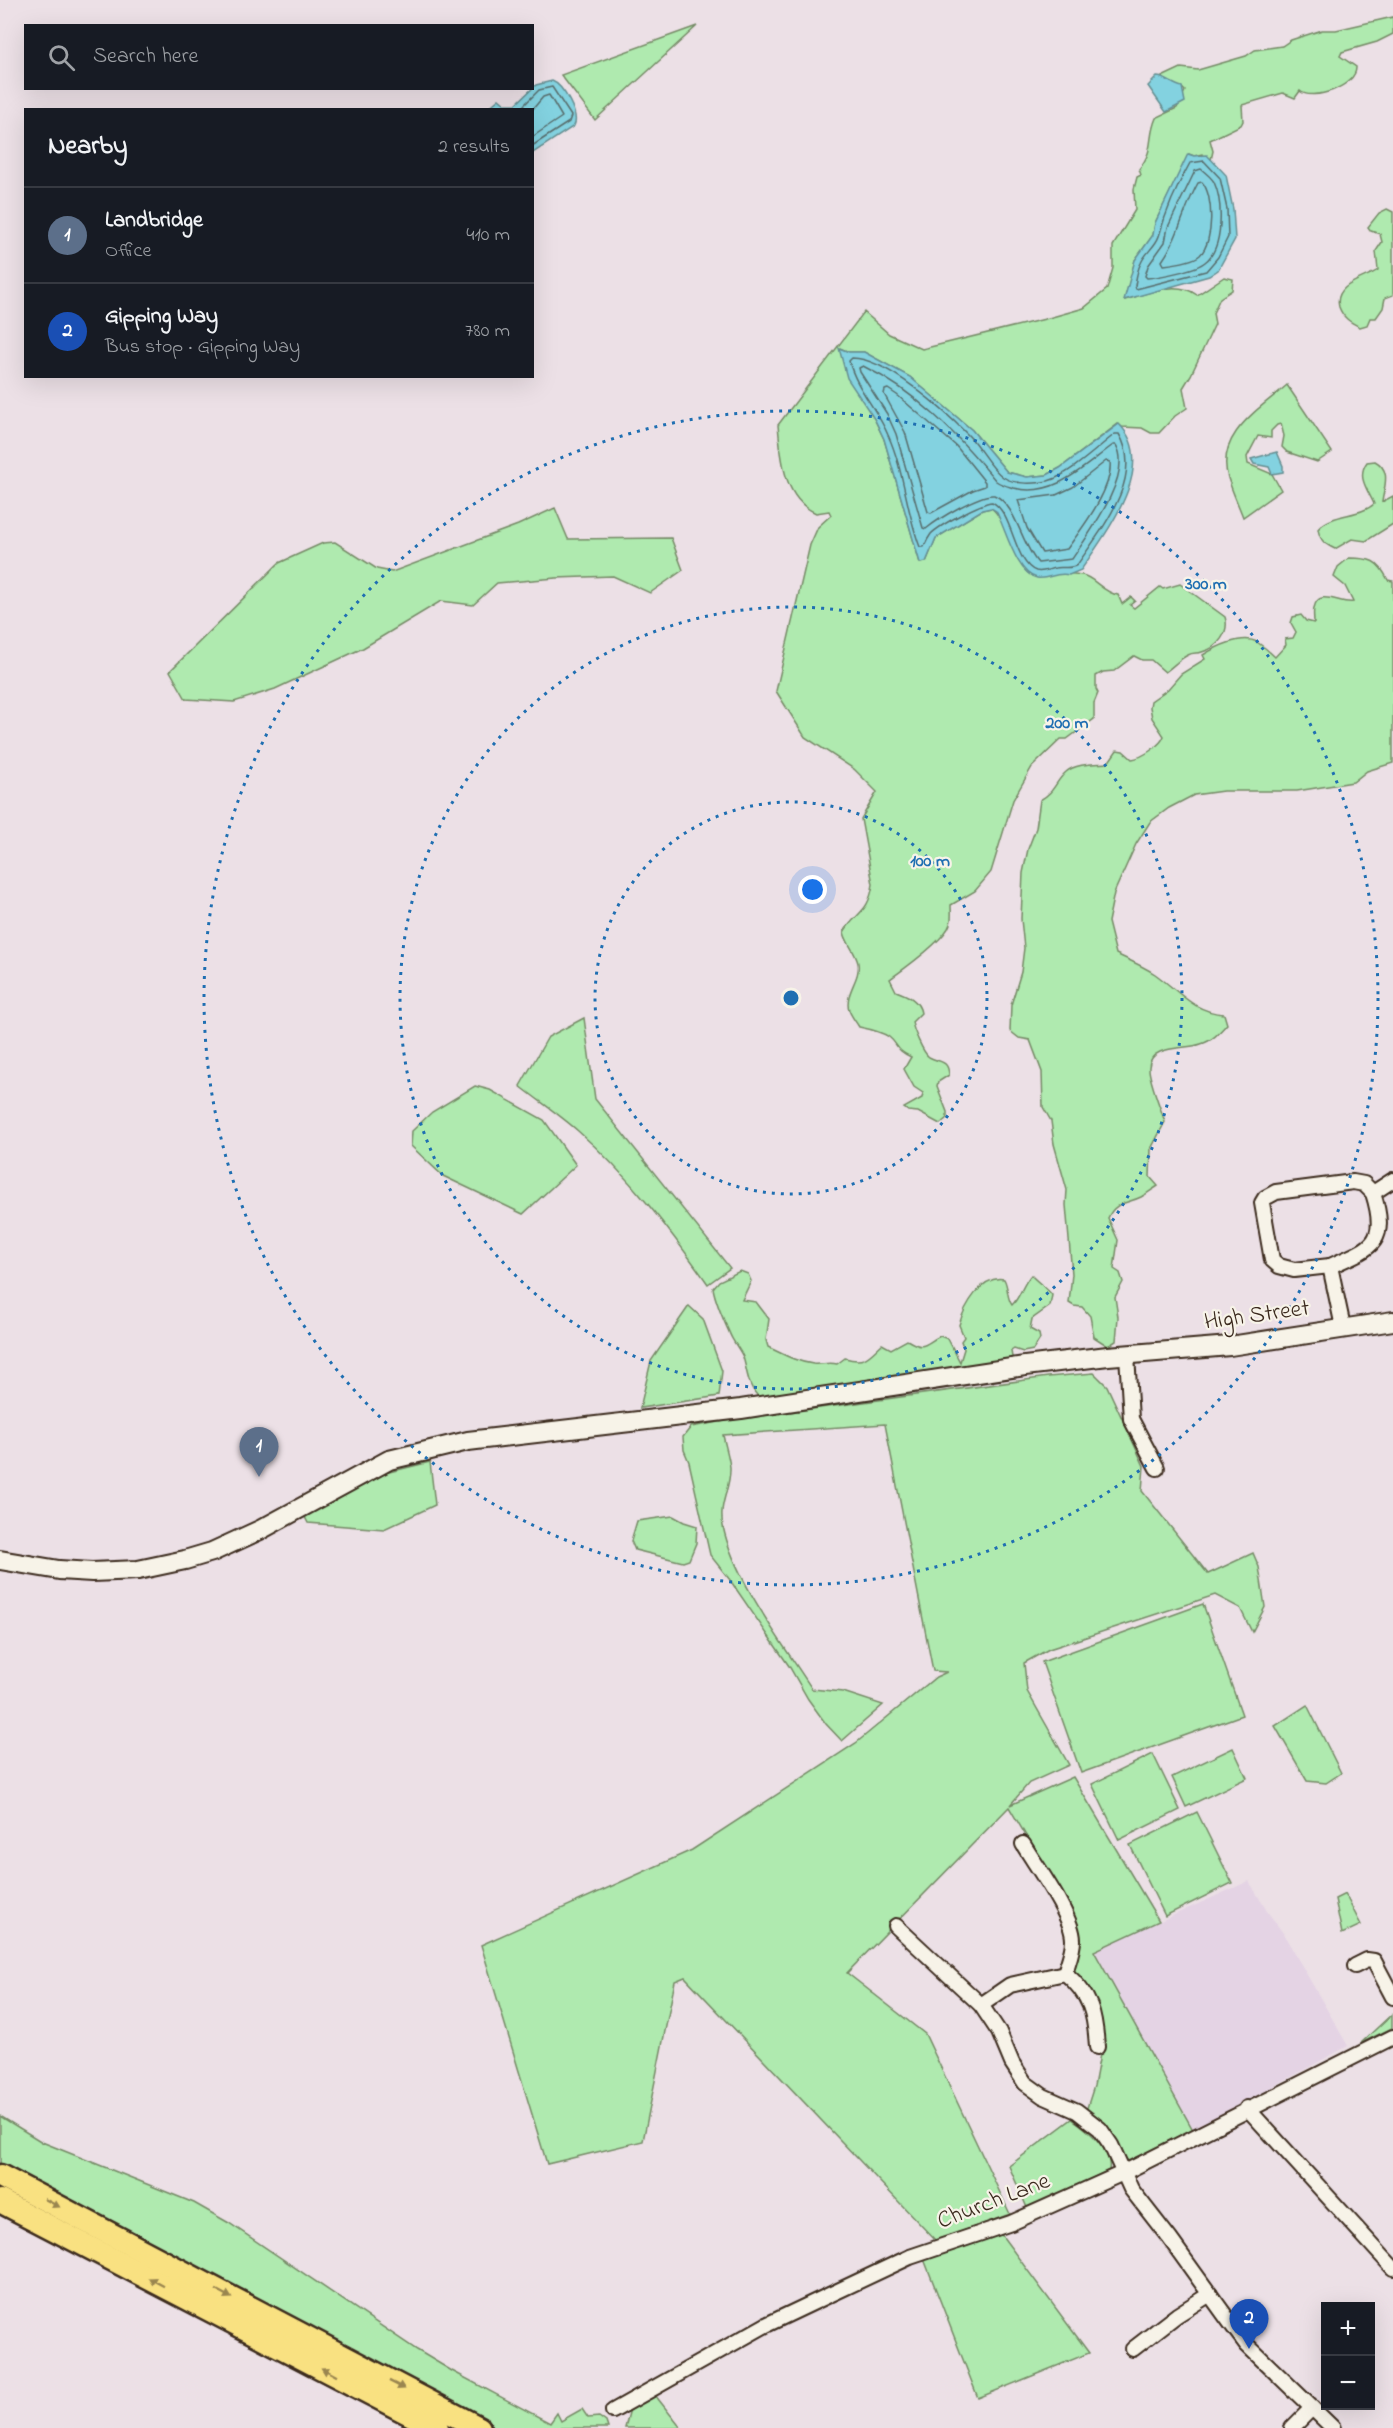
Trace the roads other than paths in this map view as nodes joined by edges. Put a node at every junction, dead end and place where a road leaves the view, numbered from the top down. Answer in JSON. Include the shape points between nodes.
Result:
{"nodes":[{"id":1,"x":1393,"y":1180,"type":"edge"},
{"id":2,"x":1373,"y":1193,"type":"junction"},
{"id":3,"x":1330,"y":1266,"type":"junction"},
{"id":4,"x":1393,"y":1321,"type":"edge"},
{"id":5,"x":1343,"y":1327,"type":"junction"},
{"id":6,"x":1127,"y":1354,"type":"junction"},
{"id":7,"x":1157,"y":1468,"type":"dead end"},
{"id":8,"x":0,"y":1560,"type":"edge"},
{"id":9,"x":1023,"y":1844,"type":"dead end"},
{"id":10,"x":896,"y":1926,"type":"dead end"},
{"id":11,"x":1355,"y":1966,"type":"dead end"},
{"id":12,"x":1065,"y":1972,"type":"junction"},
{"id":13,"x":1393,"y":1997,"type":"edge"},
{"id":14,"x":981,"y":2005,"type":"junction"},
{"id":15,"x":1393,"y":2037,"type":"edge"},
{"id":16,"x":1097,"y":2047,"type":"dead end"},
{"id":17,"x":1247,"y":2109,"type":"junction"},
{"id":18,"x":1123,"y":2172,"type":"junction"},
{"id":19,"x":0,"y":2176,"type":"edge"},
{"id":20,"x":0,"y":2201,"type":"edge"},
{"id":21,"x":1393,"y":2268,"type":"edge"},
{"id":22,"x":1210,"y":2294,"type":"junction"},
{"id":23,"x":1133,"y":2349,"type":"dead end"},
{"id":24,"x":1311,"y":2408,"type":"junction"},
{"id":25,"x":613,"y":2411,"type":"dead end"},
{"id":26,"x":437,"y":2428,"type":"edge"},
{"id":27,"x":479,"y":2428,"type":"edge"},
{"id":28,"x":1292,"y":2428,"type":"edge"},
{"id":29,"x":1333,"y":2428,"type":"edge"}],
"edges":[{"from":1,"to":2,"type":"street"},
{"from":2,"to":3,"type":"street","via":[[1379,1230],[1375,1242]]},
{"from":2,"to":3,"type":"street","via":[[1364,1184],[1353,1182],[1276,1192],[1262,1203],[1272,1260],[1294,1270]]},
{"from":3,"to":5,"type":"street"},
{"from":4,"to":5,"type":"main road","name":"High Street"},
{"from":5,"to":6,"type":"main road","name":"High Street","via":[[1230,1346]]},
{"from":6,"to":7,"type":"street","via":[[1131,1419]]},
{"from":6,"to":8,"type":"main road","name":"High Street","via":[[741,1408],[468,1441],[389,1460],[239,1540],[206,1555],[161,1566],[92,1572]]},
{"from":9,"to":12,"type":"street","via":[[1071,1929],[1073,1948]]},
{"from":10,"to":14,"type":"street"},
{"from":11,"to":13,"type":"street","via":[[1374,1961]]},
{"from":12,"to":14,"type":"street","via":[[1010,1985]]},
{"from":12,"to":16,"type":"street","via":[[1089,2000]]},
{"from":14,"to":18,"type":"street","via":[[1020,2077],[1035,2090],[1094,2123],[1111,2145]]},
{"from":15,"to":17,"type":"street","name":"Church Lane"},
{"from":17,"to":18,"type":"street","name":"Church Lane"},
{"from":17,"to":21,"type":"street"},
{"from":18,"to":22,"type":"street","via":[[1143,2206]]},
{"from":18,"to":25,"type":"street","name":"Church Lane","via":[[1011,2223],[910,2257],[766,2325]]},
{"from":19,"to":27,"type":"highway","one_way":true},
{"from":26,"to":20,"type":"highway","one_way":true},
{"from":22,"to":23,"type":"street"},
{"from":22,"to":24,"type":"street","via":[[1247,2345]]},
{"from":24,"to":28,"type":"street"},
{"from":24,"to":29,"type":"street"}]}
